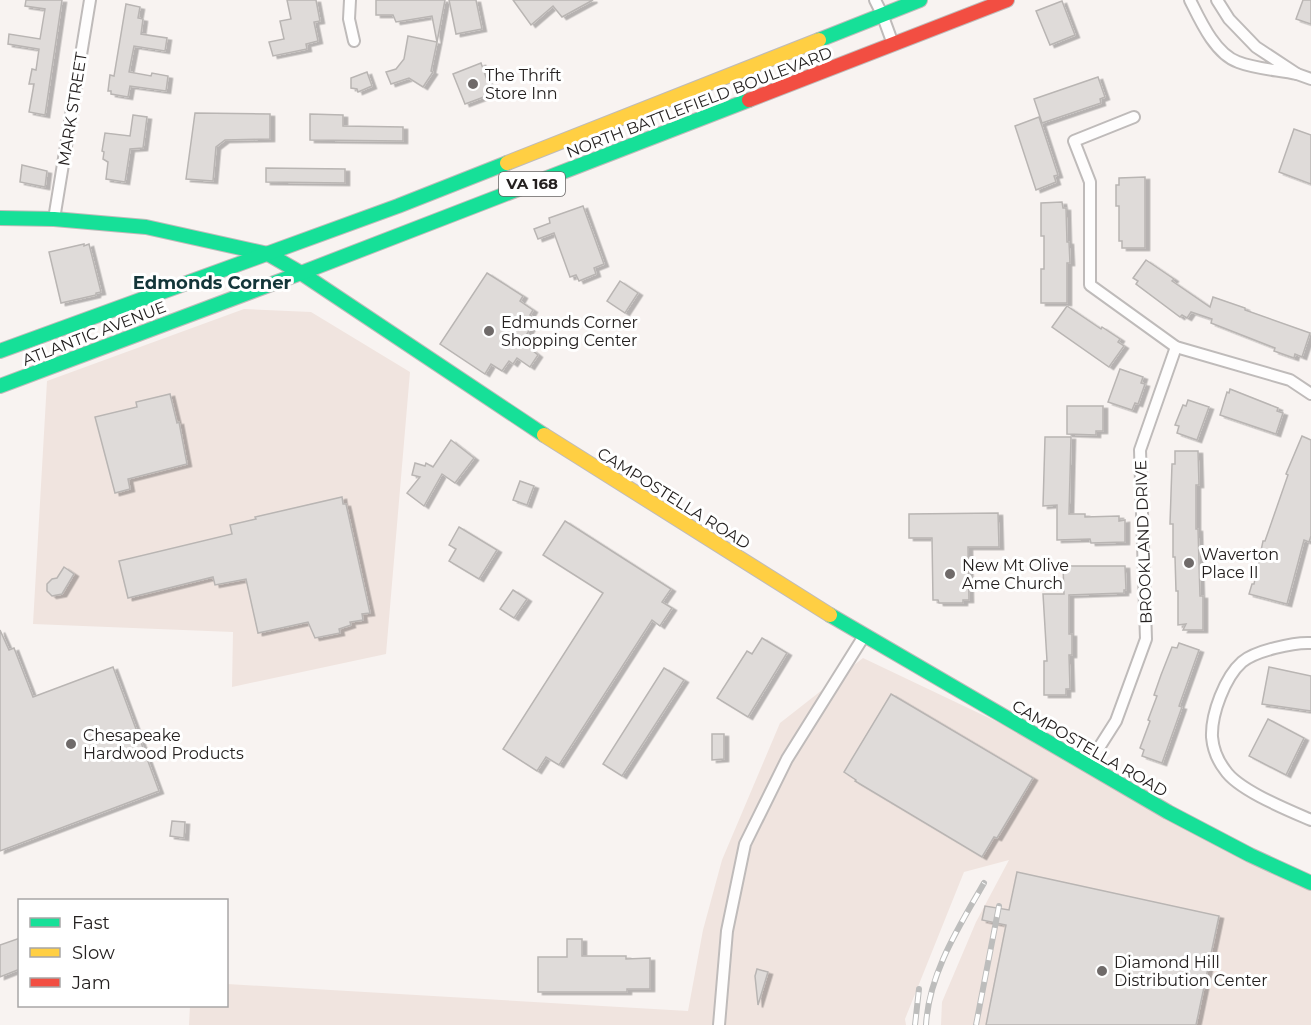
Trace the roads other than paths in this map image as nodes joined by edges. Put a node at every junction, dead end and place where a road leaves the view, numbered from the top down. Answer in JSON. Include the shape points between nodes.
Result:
{"nodes":[{"id":1,"x":90,"y":0,"type":"edge"},
{"id":2,"x":350,"y":0,"type":"edge"},
{"id":3,"x":875,"y":0,"type":"edge"},
{"id":4,"x":920,"y":0,"type":"edge"},
{"id":5,"x":1007,"y":0,"type":"edge"},
{"id":6,"x":1190,"y":0,"type":"edge"},
{"id":7,"x":1217,"y":0,"type":"edge"},
{"id":8,"x":882,"y":14,"type":"junction"},
{"id":9,"x":354,"y":41,"type":"dead end"},
{"id":10,"x":893,"y":44,"type":"junction"},
{"id":11,"x":1297,"y":74,"type":"junction"},
{"id":12,"x":1311,"y":79,"type":"edge"},
{"id":13,"x":1134,"y":117,"type":"dead end"},
{"id":14,"x":0,"y":218,"type":"edge"},
{"id":15,"x":54,"y":219,"type":"junction"},
{"id":16,"x":268,"y":254,"type":"junction"},
{"id":17,"x":302,"y":273,"type":"junction"},
{"id":18,"x":1176,"y":347,"type":"junction"},
{"id":19,"x":0,"y":351,"type":"edge"},
{"id":20,"x":0,"y":386,"type":"edge"},
{"id":21,"x":1311,"y":394,"type":"edge"},
{"id":22,"x":864,"y":636,"type":"junction"},
{"id":23,"x":1310,"y":640,"type":"edge"},
{"id":24,"x":1088,"y":765,"type":"junction"},
{"id":25,"x":1311,"y":820,"type":"edge"},
{"id":26,"x":1311,"y":883,"type":"edge"},
{"id":27,"x":719,"y":1025,"type":"edge"}],
"edges":[{"from":1,"to":15,"type":"street","name":"MARK STREET"},
{"from":2,"to":9,"type":"street"},
{"from":3,"to":8,"type":"street"},
{"from":4,"to":8,"type":"main road","name":"NORTH BATTLEFIELD BOULEVARD","number":"VA 168"},
{"from":5,"to":10,"type":"main road","name":"NORTH BATTLEFIELD BOULEVARD","number":"VA 168"},
{"from":6,"to":11,"type":"street","via":[[1204,30],[1236,62]]},
{"from":7,"to":11,"type":"street","via":[[1256,47]]},
{"from":8,"to":10,"type":"street"},
{"from":8,"to":16,"type":"main road","name":"NORTH BATTLEFIELD BOULEVARD","number":"VA 168"},
{"from":10,"to":17,"type":"main road","name":"NORTH BATTLEFIELD BOULEVARD","number":"VA 168"},
{"from":11,"to":12,"type":"street"},
{"from":13,"to":18,"type":"street","via":[[1074,141],[1090,182],[1090,285]]},
{"from":14,"to":15,"type":"main road","name":"CAMPOSTELLA ROAD"},
{"from":15,"to":16,"type":"main road","name":"CAMPOSTELLA ROAD","via":[[146,227]]},
{"from":16,"to":17,"type":"main road","name":"CAMPOSTELLA ROAD"},
{"from":16,"to":19,"type":"main road","name":"ATLANTIC AVENUE","number":"VA 168"},
{"from":17,"to":20,"type":"main road","name":"ATLANTIC AVENUE","number":"VA 168"},
{"from":17,"to":22,"type":"main road","name":"CAMPOSTELLA ROAD","via":[[546,436]]},
{"from":18,"to":21,"type":"street","via":[[1290,381]]},
{"from":18,"to":24,"type":"street","name":"BROOKLAND DRIVE","via":[[1140,450],[1146,639],[1116,721]]},
{"from":22,"to":24,"type":"main road","name":"CAMPOSTELLA ROAD"},
{"from":22,"to":27,"type":"street","via":[[787,759],[745,844],[727,931]]},
{"from":23,"to":25,"type":"street","via":[[1243,660],[1225,685],[1213,719],[1212,738],[1216,756],[1239,785]]},
{"from":24,"to":26,"type":"main road","name":"CAMPOSTELLA ROAD","via":[[1168,812]]}]}
